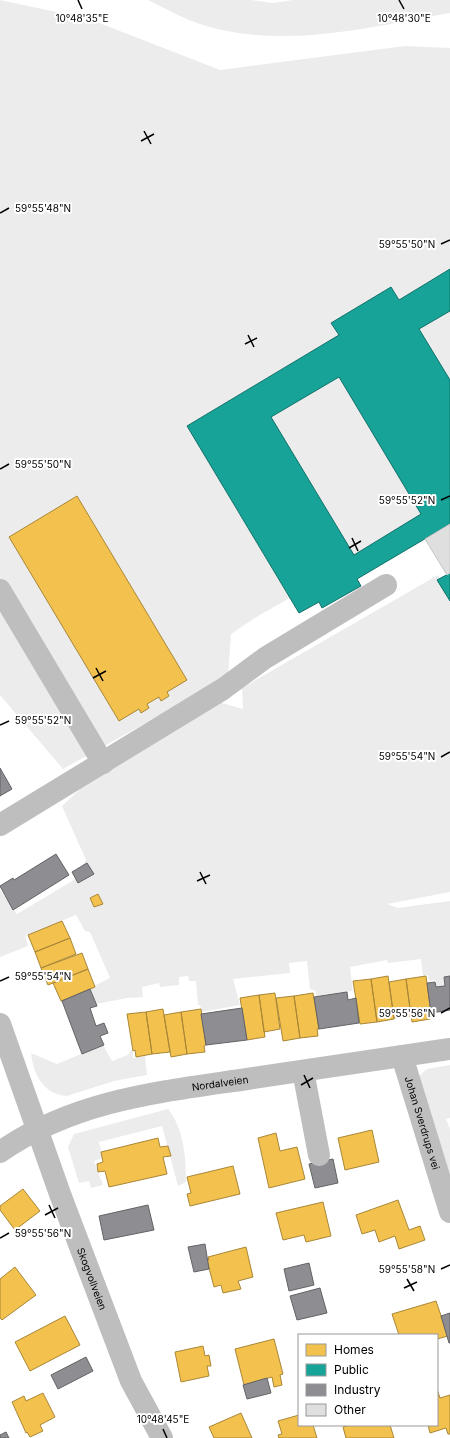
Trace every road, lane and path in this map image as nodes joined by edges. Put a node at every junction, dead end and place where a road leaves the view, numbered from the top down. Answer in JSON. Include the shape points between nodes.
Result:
{"nodes":[{"id":1,"x":386,"y":585,"type":"dead end"},
{"id":2,"x":0,"y":590,"type":"edge"},
{"id":3,"x":103,"y":763,"type":"junction"},
{"id":4,"x":0,"y":825,"type":"edge"},
{"id":5,"x":0,"y":1024,"type":"edge"},
{"id":6,"x":450,"y":1049,"type":"edge"},
{"id":7,"x":402,"y":1056,"type":"junction"},
{"id":8,"x":303,"y":1071,"type":"junction"},
{"id":9,"x":37,"y":1129,"type":"junction"},
{"id":10,"x":0,"y":1152,"type":"edge"},
{"id":11,"x":319,"y":1156,"type":"dead end"},
{"id":12,"x":450,"y":1212,"type":"edge"},
{"id":13,"x":162,"y":1438,"type":"edge"}],
"edges":[{"from":1,"to":3,"type":"street","via":[[265,658],[224,689]]},
{"from":2,"to":3,"type":"street"},
{"from":3,"to":4,"type":"street"},
{"from":5,"to":9,"type":"street","name":"Skogvollveien"},
{"from":6,"to":7,"type":"street","name":"Nordalveien"},
{"from":7,"to":8,"type":"street","name":"Nordalveien"},
{"from":7,"to":12,"type":"street","name":"Johan Sverdrups vei"},
{"from":8,"to":9,"type":"street","name":"Nordalveien","via":[[133,1097],[65,1116]]},
{"from":8,"to":11,"type":"street"},
{"from":9,"to":10,"type":"street","name":"Nordalveien"},
{"from":9,"to":13,"type":"street","name":"Skogvollveien","via":[[131,1381]]}]}
